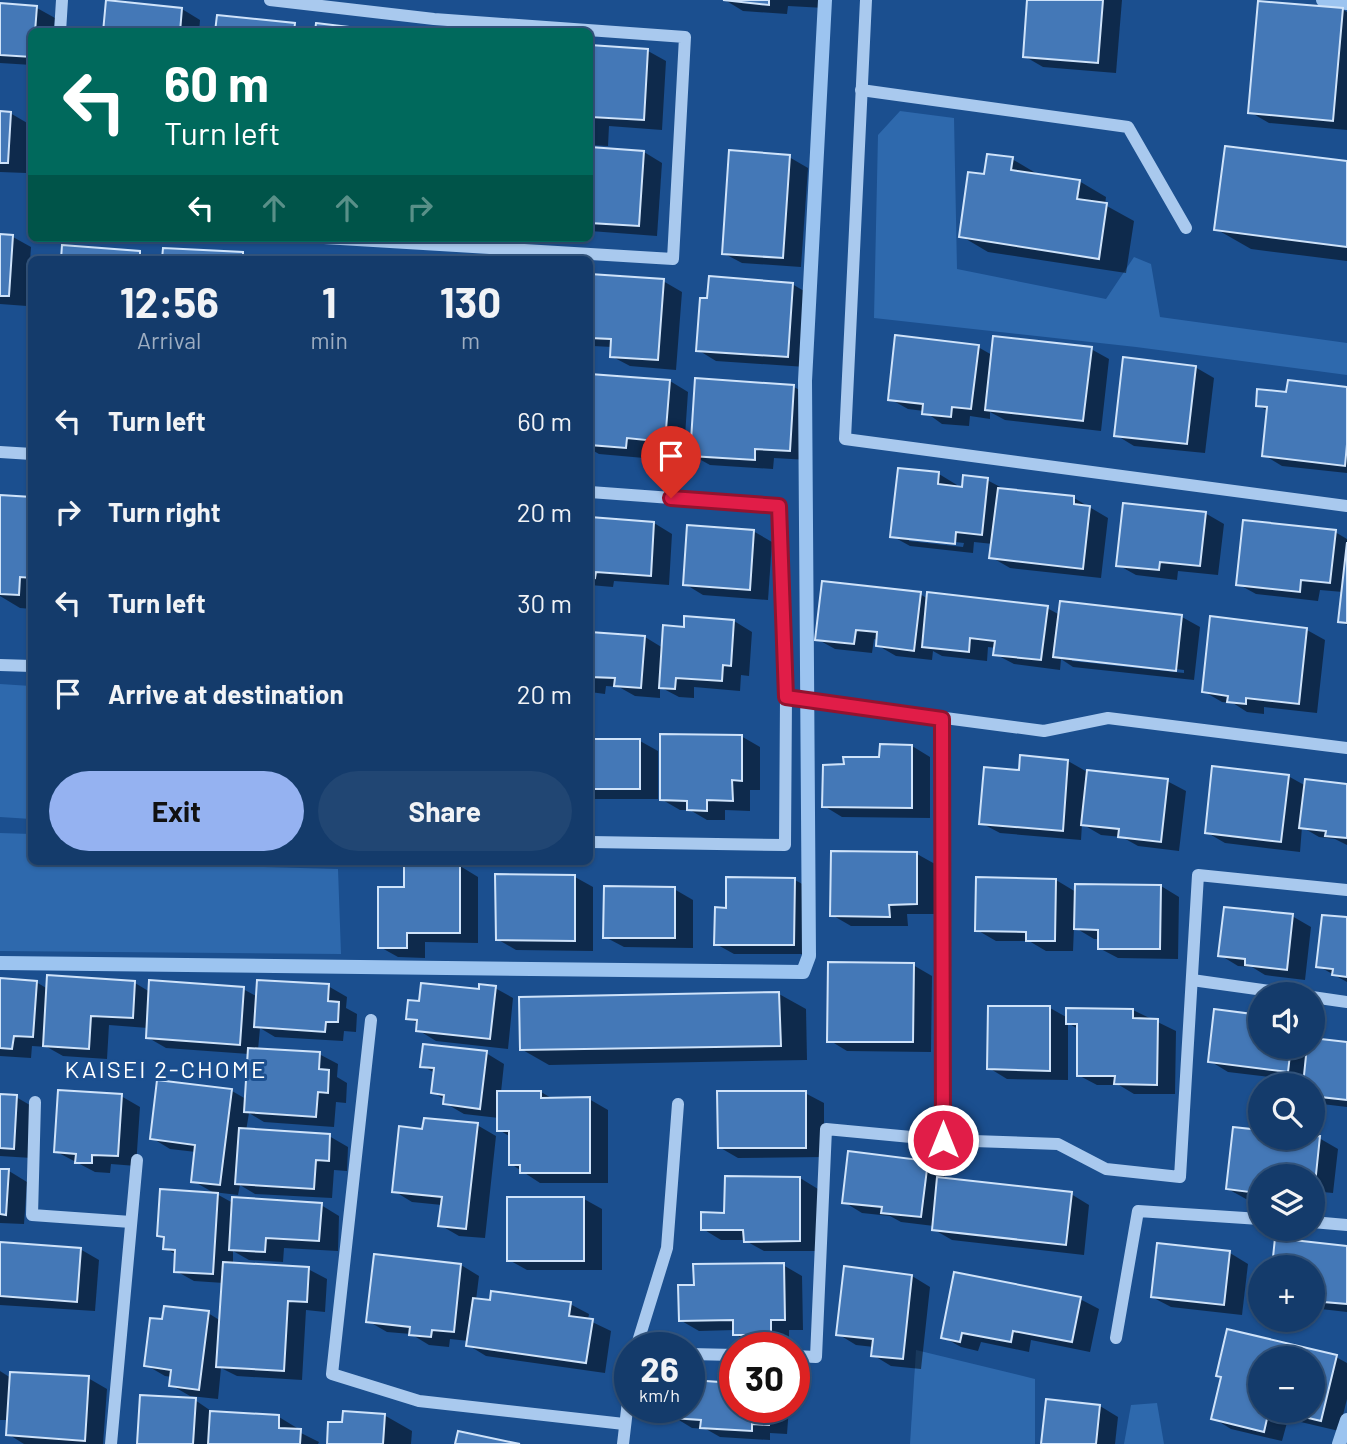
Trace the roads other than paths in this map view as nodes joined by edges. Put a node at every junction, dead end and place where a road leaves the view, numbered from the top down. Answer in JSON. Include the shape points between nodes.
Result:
{"nodes":[{"id":1,"x":62,"y":0,"type":"edge"},
{"id":2,"x":270,"y":0,"type":"edge"},
{"id":3,"x":866,"y":0,"type":"edge"},
{"id":4,"x":433,"y":25,"type":"edge"},
{"id":5,"x":60,"y":28,"type":"edge"},
{"id":6,"x":496,"y":28,"type":"edge"},
{"id":7,"x":593,"y":33,"type":"edge"},
{"id":8,"x":861,"y":90,"type":"junction"},
{"id":9,"x":1186,"y":228,"type":"dead end"},
{"id":10,"x":429,"y":242,"type":"edge"},
{"id":11,"x":0,"y":452,"type":"edge"},
{"id":12,"x":28,"y":454,"type":"edge"},
{"id":13,"x":593,"y":492,"type":"edge"},
{"id":14,"x":1347,"y":506,"type":"edge"},
{"id":15,"x":0,"y":665,"type":"edge"},
{"id":16,"x":28,"y":666,"type":"edge"},
{"id":17,"x":791,"y":698,"type":"junction"},
{"id":18,"x":942,"y":719,"type":"junction"},
{"id":19,"x":1347,"y":748,"type":"edge"},
{"id":20,"x":593,"y":842,"type":"edge"},
{"id":21,"x":1347,"y":890,"type":"edge"},
{"id":22,"x":1192,"y":980,"type":"junction"},
{"id":23,"x":1248,"y":988,"type":"edge"},
{"id":24,"x":1325,"y":999,"type":"edge"},
{"id":25,"x":1347,"y":1002,"type":"edge"},
{"id":26,"x":370,"y":1020,"type":"dead end"},
{"id":27,"x":36,"y":1102,"type":"dead end"},
{"id":28,"x":678,"y":1104,"type":"dead end"},
{"id":29,"x":943,"y":1140,"type":"junction"},
{"id":30,"x":137,"y":1160,"type":"dead end"},
{"id":31,"x":1248,"y":1218,"type":"edge"},
{"id":32,"x":131,"y":1222,"type":"junction"},
{"id":33,"x":1325,"y":1223,"type":"edge"},
{"id":34,"x":1347,"y":1224,"type":"edge"},
{"id":35,"x":641,"y":1332,"type":"edge"},
{"id":36,"x":1116,"y":1338,"type":"dead end"},
{"id":37,"x":810,"y":1357,"type":"edge"},
{"id":38,"x":624,"y":1424,"type":"joint"},
{"id":39,"x":111,"y":1444,"type":"edge"},
{"id":40,"x":624,"y":1444,"type":"edge"}],
"edges":[{"from":1,"to":5,"type":"street"},
{"from":2,"to":4,"type":"street"},
{"from":3,"to":8,"type":"street"},
{"from":4,"to":6,"type":"street"},
{"from":7,"to":10,"type":"street","via":[[685,37],[673,259]]},
{"from":8,"to":9,"type":"street","via":[[1128,127]]},
{"from":8,"to":14,"type":"street","via":[[845,439]]},
{"from":11,"to":12,"type":"street"},
{"from":13,"to":17,"type":"street","via":[[779,506]]},
{"from":15,"to":16,"type":"street"},
{"from":17,"to":18,"type":"street"},
{"from":17,"to":20,"type":"street","via":[[785,845]]},
{"from":18,"to":19,"type":"street","via":[[1044,731],[1108,719]]},
{"from":18,"to":29,"type":"street"},
{"from":21,"to":22,"type":"street","via":[[1198,875]]},
{"from":22,"to":23,"type":"street"},
{"from":22,"to":29,"type":"street","via":[[1181,1177],[1106,1169],[1058,1144]]},
{"from":24,"to":25,"type":"street"},
{"from":26,"to":38,"type":"street","via":[[332,1374],[419,1401]]},
{"from":27,"to":32,"type":"street","via":[[32,1215]]},
{"from":28,"to":35,"type":"street","via":[[667,1248]]},
{"from":29,"to":37,"type":"street","via":[[826,1129],[816,1357]]},
{"from":30,"to":32,"type":"street"},
{"from":31,"to":36,"type":"street","via":[[1138,1211]]},
{"from":32,"to":39,"type":"street"},
{"from":33,"to":34,"type":"street"},
{"from":38,"to":40,"type":"street"}]}
